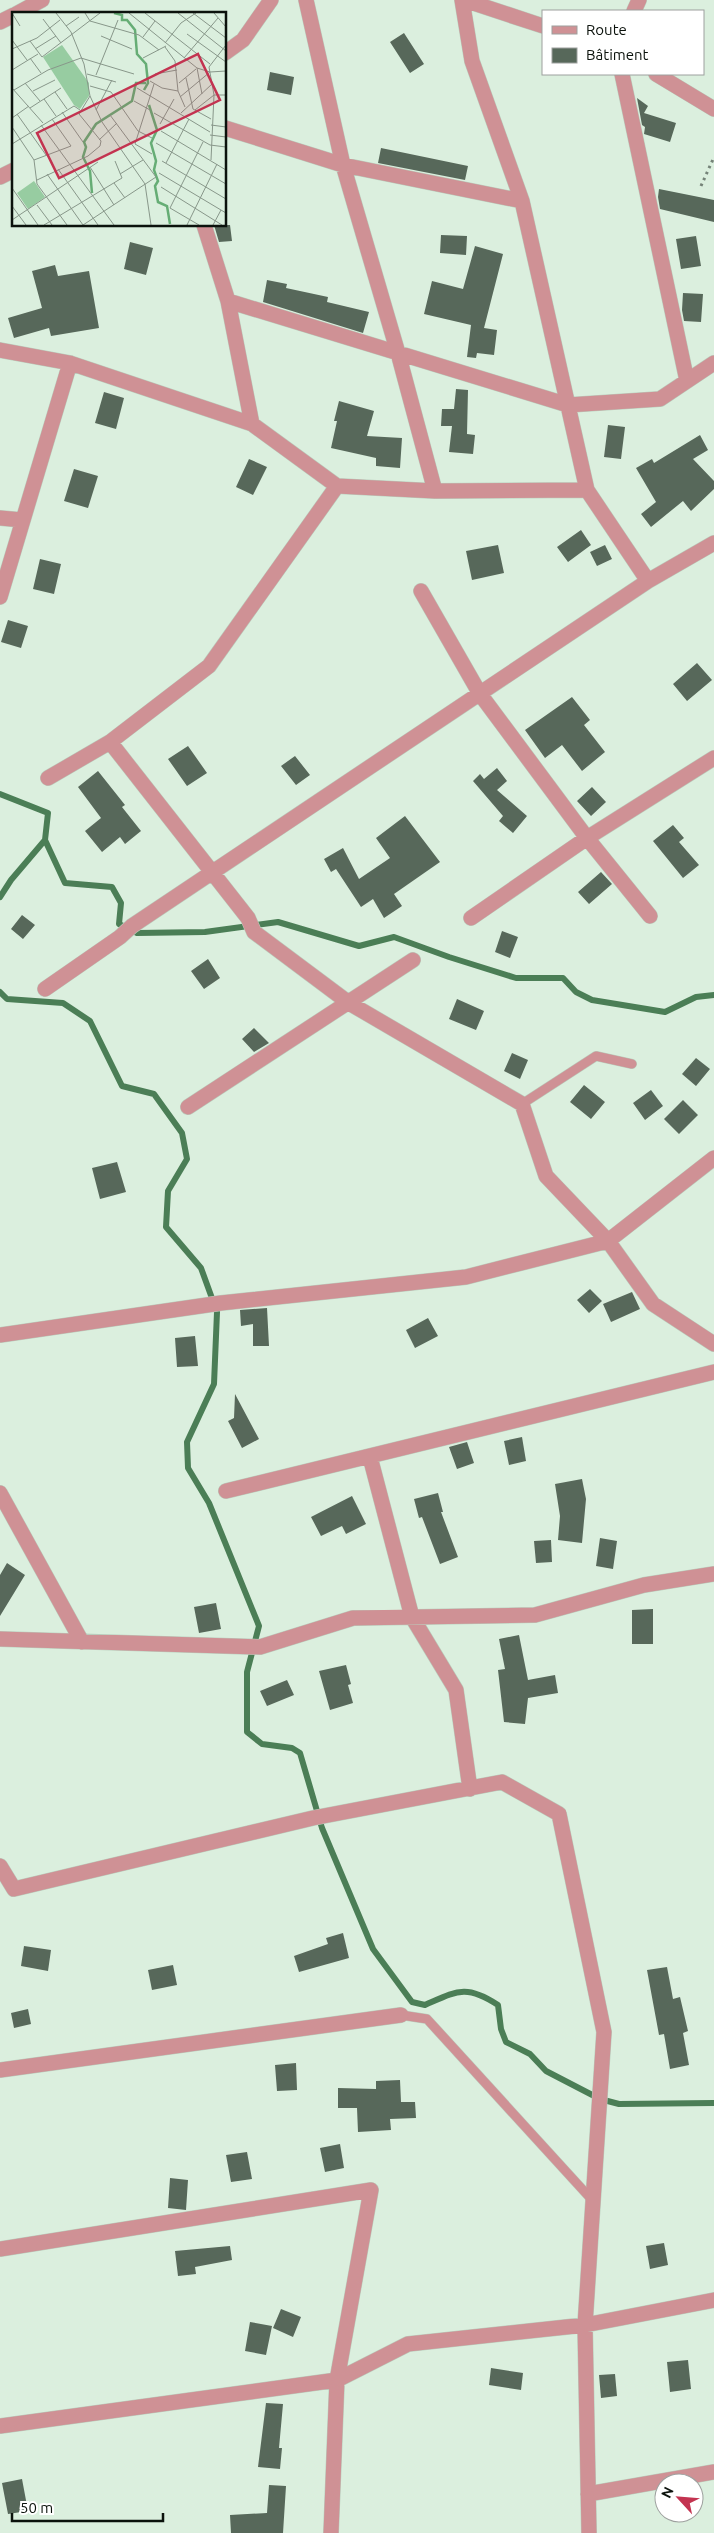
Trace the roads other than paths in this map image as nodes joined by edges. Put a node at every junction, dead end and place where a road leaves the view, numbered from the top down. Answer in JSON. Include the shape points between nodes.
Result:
{"nodes":[{"id":1,"x":42,"y":0,"type":"edge"},
{"id":2,"x":271,"y":0,"type":"edge"},
{"id":3,"x":306,"y":0,"type":"edge"},
{"id":4,"x":463,"y":0,"type":"edge"},
{"id":5,"x":19,"y":12,"type":"edge"},
{"id":6,"x":12,"y":16,"type":"edge"},
{"id":7,"x":0,"y":22,"type":"edge"},
{"id":8,"x":542,"y":26,"type":"edge"},
{"id":9,"x":226,"y":52,"type":"edge"},
{"id":10,"x":622,"y":75,"type":"edge"},
{"id":11,"x":658,"y":75,"type":"edge"},
{"id":12,"x":714,"y":109,"type":"edge"},
{"id":13,"x":226,"y":128,"type":"edge"},
{"id":14,"x":343,"y":165,"type":"junction"},
{"id":15,"x":12,"y":171,"type":"edge"},
{"id":16,"x":0,"y":177,"type":"edge"},
{"id":17,"x":522,"y":201,"type":"junction"},
{"id":18,"x":204,"y":226,"type":"edge"},
{"id":19,"x":228,"y":301,"type":"junction"},
{"id":20,"x":0,"y":350,"type":"edge"},
{"id":21,"x":398,"y":353,"type":"junction"},
{"id":22,"x":70,"y":363,"type":"junction"},
{"id":23,"x":714,"y":363,"type":"edge"},
{"id":24,"x":687,"y":381,"type":"junction"},
{"id":25,"x":568,"y":405,"type":"junction"},
{"id":26,"x":252,"y":424,"type":"junction"},
{"id":27,"x":337,"y":486,"type":"junction"},
{"id":28,"x":587,"y":490,"type":"junction"},
{"id":29,"x":435,"y":491,"type":"junction"},
{"id":30,"x":0,"y":518,"type":"edge"},
{"id":31,"x":22,"y":520,"type":"junction"},
{"id":32,"x":714,"y":543,"type":"edge"},
{"id":33,"x":648,"y":581,"type":"junction"},
{"id":34,"x":421,"y":591,"type":"dead end"},
{"id":35,"x":0,"y":596,"type":"edge"},
{"id":36,"x":480,"y":694,"type":"junction"},
{"id":37,"x":110,"y":742,"type":"junction"},
{"id":38,"x":714,"y":758,"type":"edge"},
{"id":39,"x":48,"y":778,"type":"dead end"},
{"id":40,"x":587,"y":838,"type":"junction"},
{"id":41,"x":212,"y":873,"type":"junction"},
{"id":42,"x":650,"y":916,"type":"dead end"},
{"id":43,"x":471,"y":918,"type":"dead end"},
{"id":44,"x":413,"y":960,"type":"dead end"},
{"id":45,"x":45,"y":989,"type":"dead end"},
{"id":46,"x":349,"y":1003,"type":"junction"},
{"id":47,"x":632,"y":1064,"type":"dead end"},
{"id":48,"x":522,"y":1104,"type":"junction"},
{"id":49,"x":188,"y":1107,"type":"dead end"},
{"id":50,"x":714,"y":1158,"type":"edge"},
{"id":51,"x":608,"y":1241,"type":"junction"},
{"id":52,"x":0,"y":1335,"type":"edge"},
{"id":53,"x":714,"y":1344,"type":"edge"},
{"id":54,"x":714,"y":1372,"type":"edge"},
{"id":55,"x":370,"y":1457,"type":"junction"},
{"id":56,"x":226,"y":1491,"type":"dead end"},
{"id":57,"x":0,"y":1493,"type":"edge"},
{"id":58,"x":714,"y":1574,"type":"edge"},
{"id":59,"x":412,"y":1617,"type":"junction"},
{"id":60,"x":0,"y":1639,"type":"edge"},
{"id":61,"x":82,"y":1642,"type":"junction"},
{"id":62,"x":470,"y":1789,"type":"junction"},
{"id":63,"x":0,"y":1866,"type":"edge"},
{"id":64,"x":401,"y":2015,"type":"joint"},
{"id":65,"x":0,"y":2070,"type":"edge"},
{"id":66,"x":593,"y":2201,"type":"junction"},
{"id":67,"x":0,"y":2249,"type":"edge"},
{"id":68,"x":714,"y":2300,"type":"edge"},
{"id":69,"x":585,"y":2324,"type":"junction"},
{"id":70,"x":336,"y":2380,"type":"junction"},
{"id":71,"x":0,"y":2426,"type":"edge"},
{"id":72,"x":714,"y":2472,"type":"edge"},
{"id":73,"x":588,"y":2494,"type":"junction"},
{"id":74,"x":331,"y":2533,"type":"edge"},
{"id":75,"x":589,"y":2533,"type":"edge"}],
"edges":[{"from":1,"to":5,"type":"street"},
{"from":2,"to":9,"type":"street","via":[[242,40]]},
{"from":3,"to":14,"type":"street"},
{"from":4,"to":8,"type":"street"},
{"from":4,"to":17,"type":"street","via":[[472,61]]},
{"from":6,"to":7,"type":"street"},
{"from":10,"to":24,"type":"street"},
{"from":11,"to":12,"type":"street"},
{"from":13,"to":14,"type":"street"},
{"from":14,"to":17,"type":"street"},
{"from":14,"to":21,"type":"street"},
{"from":15,"to":16,"type":"street"},
{"from":17,"to":25,"type":"street"},
{"from":18,"to":19,"type":"street"},
{"from":19,"to":21,"type":"street"},
{"from":19,"to":26,"type":"street"},
{"from":20,"to":22,"type":"street"},
{"from":21,"to":25,"type":"street"},
{"from":21,"to":29,"type":"street"},
{"from":22,"to":26,"type":"street"},
{"from":22,"to":31,"type":"street"},
{"from":23,"to":24,"type":"street"},
{"from":24,"to":25,"type":"street","via":[[660,399]]},
{"from":25,"to":28,"type":"street"},
{"from":26,"to":27,"type":"street"},
{"from":27,"to":29,"type":"street"},
{"from":27,"to":37,"type":"street","via":[[209,666]]},
{"from":28,"to":29,"type":"street"},
{"from":28,"to":33,"type":"street"},
{"from":30,"to":31,"type":"street"},
{"from":31,"to":35,"type":"street"},
{"from":32,"to":33,"type":"street"},
{"from":33,"to":36,"type":"street"},
{"from":34,"to":36,"type":"street"},
{"from":36,"to":40,"type":"street"},
{"from":36,"to":41,"type":"street"},
{"from":37,"to":39,"type":"street"},
{"from":37,"to":41,"type":"street"},
{"from":38,"to":40,"type":"street"},
{"from":40,"to":42,"type":"street"},
{"from":40,"to":43,"type":"street"},
{"from":41,"to":45,"type":"street"},
{"from":41,"to":46,"type":"street","via":[[251,925]]},
{"from":44,"to":46,"type":"street"},
{"from":46,"to":48,"type":"street"},
{"from":46,"to":49,"type":"street"},
{"from":47,"to":48,"type":"lane","via":[[596,1056]]},
{"from":48,"to":51,"type":"street","via":[[546,1176]]},
{"from":50,"to":51,"type":"street"},
{"from":51,"to":52,"type":"street","via":[[466,1277],[215,1304]]},
{"from":51,"to":53,"type":"street","via":[[653,1304]]},
{"from":54,"to":55,"type":"street"},
{"from":55,"to":56,"type":"street"},
{"from":55,"to":59,"type":"street"},
{"from":57,"to":61,"type":"street"},
{"from":58,"to":59,"type":"street","via":[[644,1585],[535,1615]]},
{"from":59,"to":61,"type":"street","via":[[353,1618],[253,1648]]},
{"from":59,"to":62,"type":"street","via":[[456,1690]]},
{"from":60,"to":61,"type":"street"},
{"from":62,"to":63,"type":"street","via":[[319,1818],[14,1889]]},
{"from":62,"to":66,"type":"street","via":[[502,1782],[559,1814],[604,2032]]},
{"from":64,"to":65,"type":"street"},
{"from":64,"to":66,"type":"lane","via":[[427,2019]]},
{"from":66,"to":69,"type":"street"},
{"from":67,"to":70,"type":"street","via":[[371,2190]]},
{"from":68,"to":69,"type":"street"},
{"from":69,"to":70,"type":"street","via":[[408,2344]]},
{"from":69,"to":73,"type":"street"},
{"from":70,"to":71,"type":"street"},
{"from":70,"to":74,"type":"street"},
{"from":72,"to":73,"type":"street"},
{"from":73,"to":75,"type":"street"}]}
